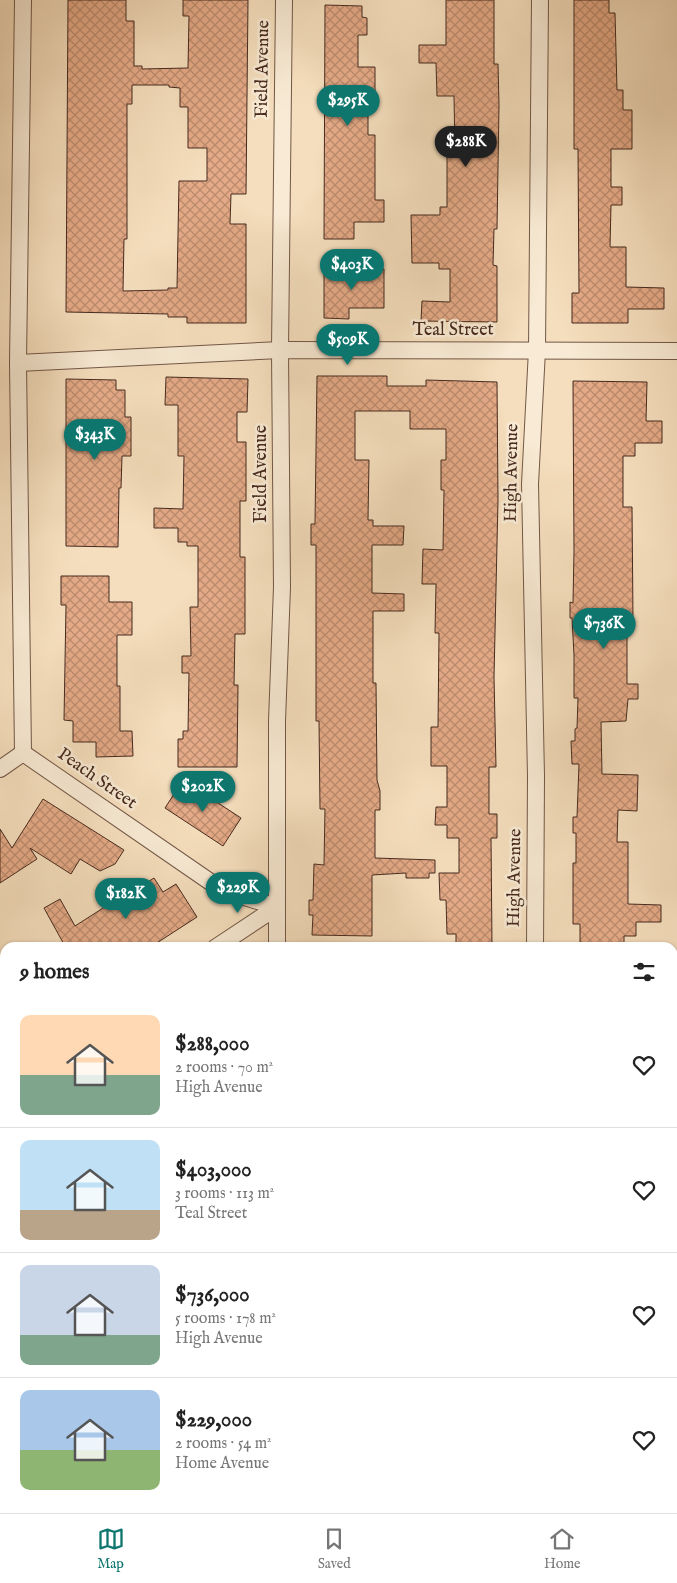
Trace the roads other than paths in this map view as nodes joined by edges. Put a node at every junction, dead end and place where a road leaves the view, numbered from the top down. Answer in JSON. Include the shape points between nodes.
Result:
{"nodes":[{"id":1,"x":23,"y":0,"type":"edge"},
{"id":2,"x":284,"y":0,"type":"edge"},
{"id":3,"x":540,"y":0,"type":"edge"},
{"id":4,"x":280,"y":350,"type":"junction"},
{"id":5,"x":537,"y":350,"type":"junction"},
{"id":6,"x":677,"y":351,"type":"edge"},
{"id":7,"x":18,"y":363,"type":"junction"},
{"id":8,"x":23,"y":753,"type":"junction"},
{"id":9,"x":0,"y":769,"type":"edge"},
{"id":10,"x":277,"y":907,"type":"junction"},
{"id":11,"x":224,"y":942,"type":"edge"},
{"id":12,"x":277,"y":942,"type":"edge"},
{"id":13,"x":535,"y":942,"type":"edge"}],
"edges":[{"from":1,"to":7,"type":"street"},
{"from":2,"to":4,"type":"street","name":"Field Avenue"},
{"from":3,"to":5,"type":"street","name":"High Avenue"},
{"from":4,"to":5,"type":"street","name":"Teal Street"},
{"from":4,"to":7,"type":"street","name":"Teal Street"},
{"from":4,"to":10,"type":"street","name":"Field Avenue","via":[[282,587],[277,721]]},
{"from":5,"to":6,"type":"street","name":"Teal Street"},
{"from":5,"to":13,"type":"street","name":"High Avenue","via":[[530,484],[536,776]]},
{"from":7,"to":8,"type":"street"},
{"from":8,"to":9,"type":"street"},
{"from":8,"to":10,"type":"street","name":"Peach Street","via":[[222,890]]},
{"from":10,"to":11,"type":"street"},
{"from":10,"to":12,"type":"street","name":"Field Avenue"}]}
